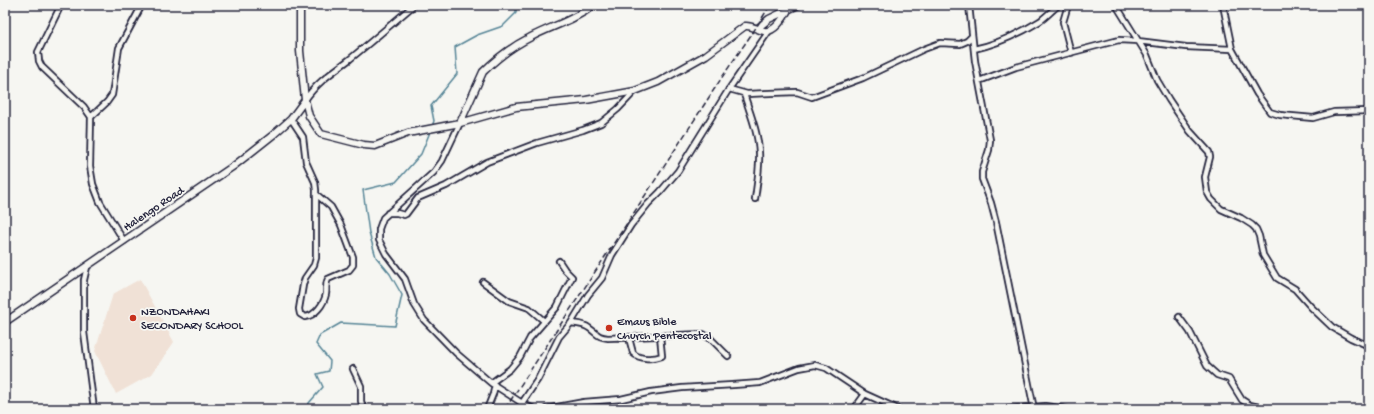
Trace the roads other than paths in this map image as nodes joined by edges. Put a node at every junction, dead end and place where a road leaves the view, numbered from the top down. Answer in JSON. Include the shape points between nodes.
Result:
{"nodes":[{"id":1,"x":62,"y":5,"type":"edge"},
{"id":2,"x":142,"y":5,"type":"edge"},
{"id":3,"x":300,"y":5,"type":"edge"},
{"id":4,"x":414,"y":5,"type":"edge"},
{"id":5,"x":594,"y":5,"type":"edge"},
{"id":6,"x":798,"y":5,"type":"edge"},
{"id":7,"x":969,"y":5,"type":"edge"},
{"id":8,"x":1059,"y":5,"type":"edge"},
{"id":9,"x":1068,"y":5,"type":"edge"},
{"id":10,"x":1116,"y":5,"type":"edge"},
{"id":11,"x":1223,"y":5,"type":"edge"},
{"id":12,"x":788,"y":10,"type":"junction"},
{"id":13,"x":758,"y":28,"type":"junction"},
{"id":14,"x":769,"y":31,"type":"junction"},
{"id":15,"x":972,"y":36,"type":"junction"},
{"id":16,"x":1138,"y":41,"type":"junction"},
{"id":17,"x":974,"y":49,"type":"junction"},
{"id":18,"x":1232,"y":49,"type":"junction"},
{"id":19,"x":1071,"y":53,"type":"junction"},
{"id":20,"x":979,"y":81,"type":"junction"},
{"id":21,"x":729,"y":89,"type":"junction"},
{"id":22,"x":635,"y":91,"type":"junction"},
{"id":23,"x":744,"y":94,"type":"junction"},
{"id":24,"x":304,"y":100,"type":"junction"},
{"id":25,"x":1369,"y":112,"type":"edge"},
{"id":26,"x":91,"y":117,"type":"junction"},
{"id":27,"x":291,"y":118,"type":"junction"},
{"id":28,"x":460,"y":123,"type":"junction"},
{"id":29,"x":316,"y":194,"type":"junction"},
{"id":30,"x":755,"y":199,"type":"dead end"},
{"id":31,"x":388,"y":213,"type":"junction"},
{"id":32,"x":124,"y":241,"type":"junction"},
{"id":33,"x":560,"y":261,"type":"dead end"},
{"id":34,"x":86,"y":267,"type":"junction"},
{"id":35,"x":483,"y":282,"type":"dead end"},
{"id":36,"x":1179,"y":317,"type":"dead end"},
{"id":37,"x":544,"y":321,"type":"junction"},
{"id":38,"x":5,"y":322,"type":"edge"},
{"id":39,"x":571,"y":323,"type":"junction"},
{"id":40,"x":660,"y":336,"type":"junction"},
{"id":41,"x":629,"y":338,"type":"junction"},
{"id":42,"x":1369,"y":346,"type":"edge"},
{"id":43,"x":728,"y":356,"type":"dead end"},
{"id":44,"x":353,"y":369,"type":"dead end"},
{"id":45,"x":493,"y":384,"type":"junction"},
{"id":46,"x":865,"y":394,"type":"junction"},
{"id":47,"x":522,"y":403,"type":"junction"},
{"id":48,"x":1034,"y":408,"type":"edge"},
{"id":49,"x":94,"y":409,"type":"edge"},
{"id":50,"x":363,"y":409,"type":"edge"},
{"id":51,"x":488,"y":409,"type":"edge"},
{"id":52,"x":518,"y":409,"type":"edge"},
{"id":53,"x":534,"y":409,"type":"edge"},
{"id":54,"x":546,"y":409,"type":"edge"},
{"id":55,"x":854,"y":409,"type":"edge"},
{"id":56,"x":898,"y":409,"type":"edge"},
{"id":57,"x":1009,"y":409,"type":"edge"},
{"id":58,"x":1066,"y":409,"type":"edge"},
{"id":59,"x":1268,"y":409,"type":"edge"}],
"edges":[{"from":1,"to":26,"type":"street","via":[[38,52],[39,60],[42,67],[84,106]]},
{"from":2,"to":26,"type":"street","via":[[119,48],[112,95]]},
{"from":3,"to":24,"type":"street"},
{"from":4,"to":24,"type":"street","via":[[322,80]]},
{"from":5,"to":28,"type":"street","via":[[531,37],[489,65],[483,72]]},
{"from":6,"to":12,"type":"street"},
{"from":7,"to":15,"type":"street"},
{"from":8,"to":17,"type":"street","via":[[1040,20],[996,44]]},
{"from":9,"to":19,"type":"street","via":[[1063,22]]},
{"from":10,"to":16,"type":"street"},
{"from":11,"to":18,"type":"street"},
{"from":12,"to":13,"type":"street","via":[[769,19]]},
{"from":12,"to":14,"type":"street","via":[[780,22]]},
{"from":13,"to":14,"type":"street"},
{"from":13,"to":22,"type":"street","via":[[743,27],[706,55],[658,82]]},
{"from":14,"to":21,"type":"street"},
{"from":15,"to":17,"type":"street"},
{"from":15,"to":23,"type":"street","via":[[960,44],[929,47],[864,78],[812,97],[797,92]]},
{"from":16,"to":18,"type":"street"},
{"from":16,"to":19,"type":"street","via":[[1119,40]]},
{"from":16,"to":42,"type":"street","via":[[1169,100],[1208,152],[1210,157],[1205,185],[1211,200],[1221,209],[1247,221],[1256,229],[1260,236],[1263,255],[1277,278],[1295,289],[1332,327]]},
{"from":17,"to":20,"type":"street"},
{"from":18,"to":25,"type":"street","via":[[1270,112],[1313,118],[1334,112]]},
{"from":19,"to":20,"type":"street","via":[[1007,69]]},
{"from":20,"to":48,"type":"street","via":[[990,140],[982,179],[996,222]]},
{"from":21,"to":23,"type":"street"},
{"from":21,"to":39,"type":"street","via":[[674,176],[631,225],[612,255],[602,278]]},
{"from":22,"to":28,"type":"street","via":[[586,100],[516,107]]},
{"from":22,"to":31,"type":"street","via":[[601,123],[501,156],[418,198],[406,214]]},
{"from":23,"to":30,"type":"street","via":[[759,152]]},
{"from":24,"to":27,"type":"street","name":"Halengo Road"},
{"from":24,"to":28,"type":"street","via":[[309,116],[321,134],[364,145],[375,146],[408,133]]},
{"from":26,"to":32,"type":"street","via":[[90,166],[95,192]]},
{"from":27,"to":29,"type":"street","via":[[303,137],[306,162],[315,182]]},
{"from":27,"to":32,"type":"street","name":"Halengo Road","via":[[273,136],[234,165]]},
{"from":28,"to":31,"type":"street","via":[[434,172]]},
{"from":29,"to":29,"type":"street","via":[[336,215],[347,238],[353,261],[349,270],[328,279],[324,301],[314,314],[305,317],[300,314],[299,309],[305,278],[316,258]]},
{"from":31,"to":45,"type":"street","via":[[379,228],[379,240],[405,279],[416,309],[456,353]]},
{"from":32,"to":34,"type":"street","name":"Halengo Road"},
{"from":33,"to":37,"type":"street","via":[[572,279],[557,307]]},
{"from":34,"to":38,"type":"street","name":"Halengo Road"},
{"from":34,"to":49,"type":"street","via":[[84,332]]},
{"from":35,"to":37,"type":"street","via":[[509,301],[529,308]]},
{"from":36,"to":59,"type":"street","via":[[1210,370],[1229,379],[1238,396],[1245,402]]},
{"from":37,"to":45,"type":"street","via":[[515,363]]},
{"from":39,"to":41,"type":"street","via":[[587,326],[598,336]]},
{"from":39,"to":47,"type":"street","via":[[558,339],[538,379]]},
{"from":40,"to":41,"type":"street"},
{"from":40,"to":41,"type":"street","via":[[662,356],[648,358],[639,358],[633,353]]},
{"from":40,"to":43,"type":"street","via":[[703,334]]},
{"from":44,"to":50,"type":"street","via":[[361,386]]},
{"from":45,"to":47,"type":"street"},
{"from":45,"to":51,"type":"street"},
{"from":46,"to":54,"type":"street","via":[[833,371],[814,365],[760,382],[682,388],[651,392],[621,400],[584,402]]},
{"from":46,"to":55,"type":"street"},
{"from":46,"to":56,"type":"street"},
{"from":47,"to":52,"type":"street"},
{"from":47,"to":53,"type":"street"},
{"from":48,"to":57,"type":"street"},
{"from":48,"to":58,"type":"street","via":[[1045,406]]}]}
